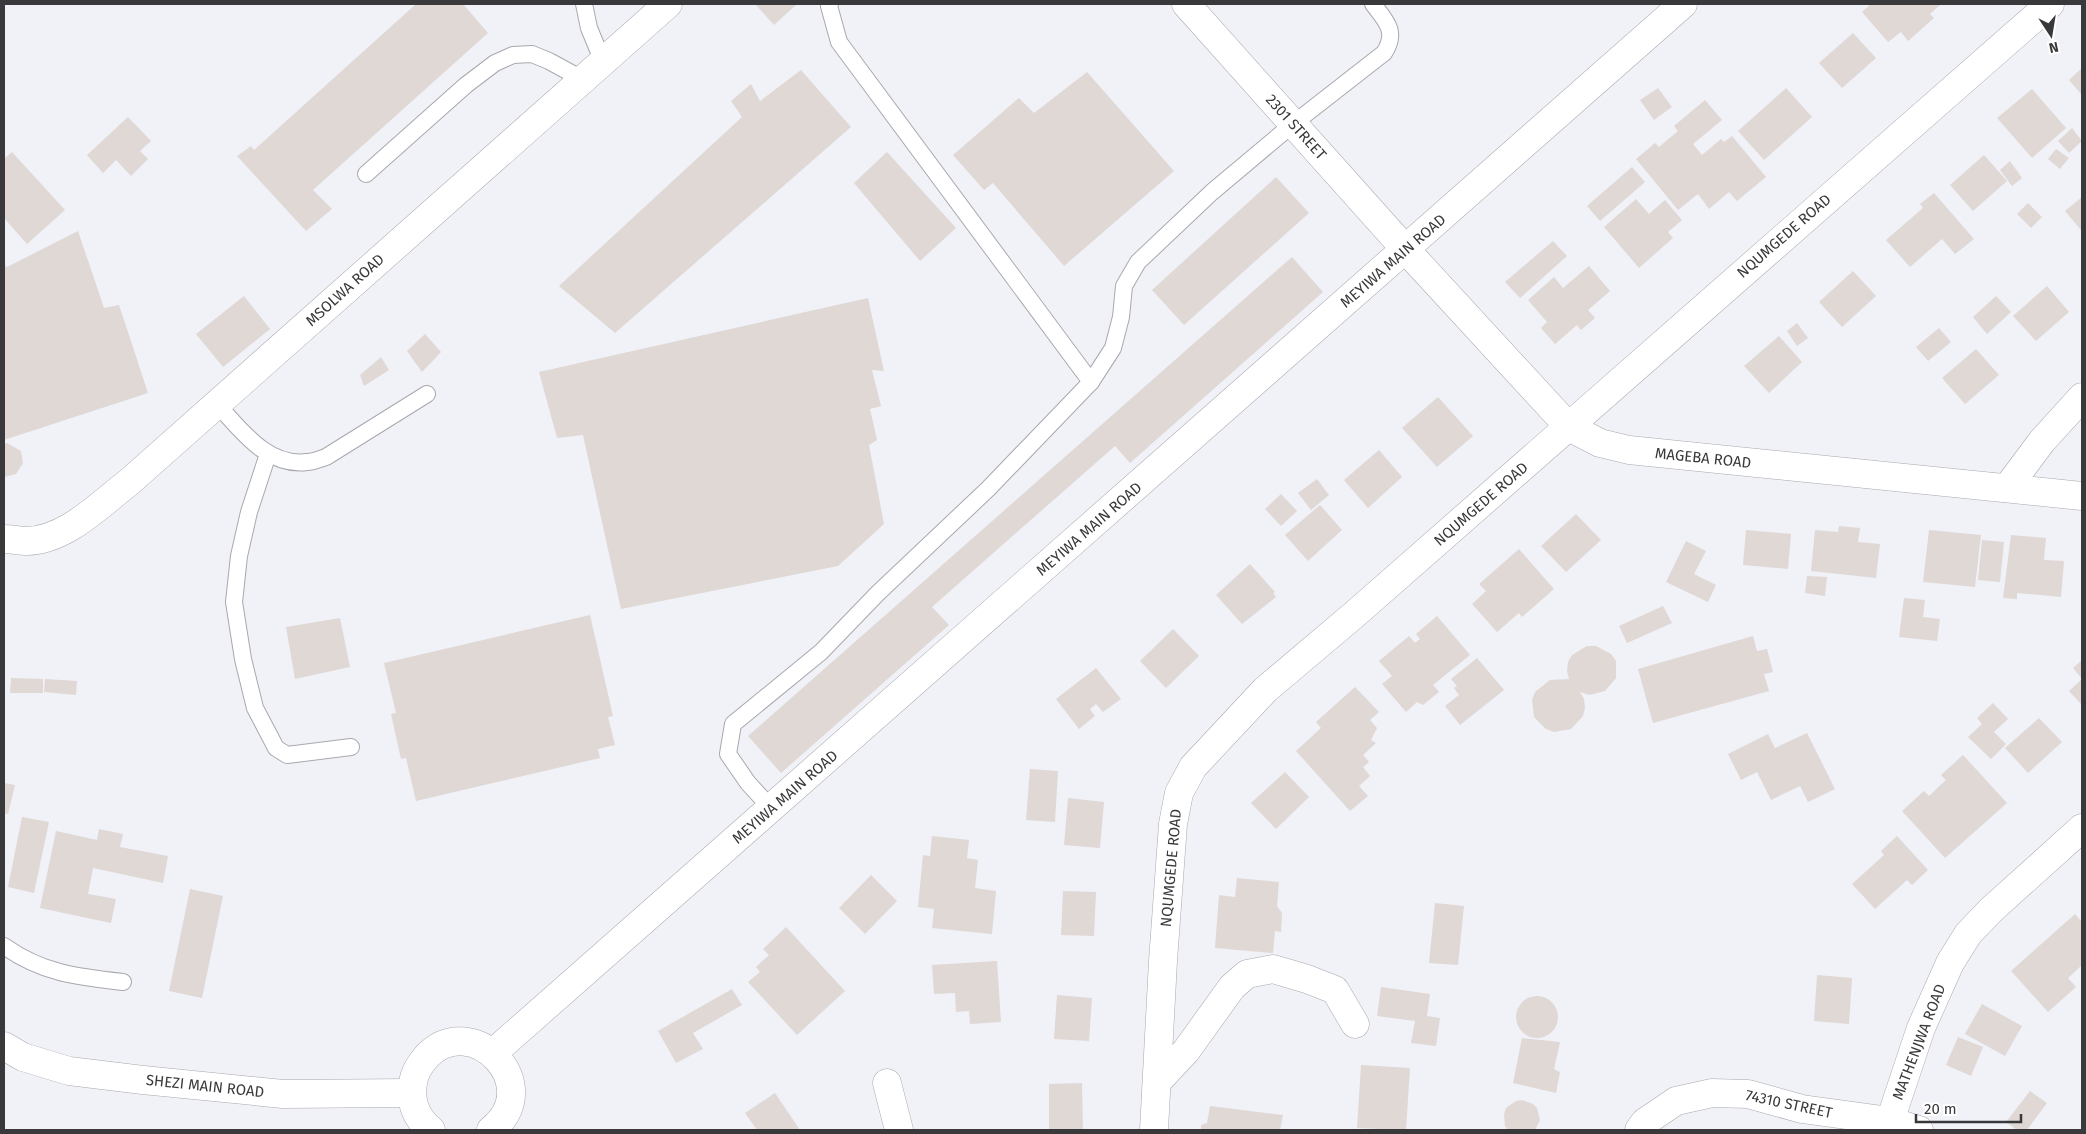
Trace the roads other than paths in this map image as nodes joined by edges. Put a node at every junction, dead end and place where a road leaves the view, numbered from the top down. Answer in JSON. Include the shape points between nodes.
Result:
{"nodes":[{"id":1,"x":584,"y":4,"type":"edge"},
{"id":2,"x":668,"y":4,"type":"edge"},
{"id":3,"x":830,"y":4,"type":"edge"},
{"id":4,"x":1186,"y":4,"type":"edge"},
{"id":5,"x":1373,"y":4,"type":"edge"},
{"id":6,"x":1683,"y":4,"type":"edge"},
{"id":7,"x":2050,"y":4,"type":"edge"},
{"id":8,"x":592,"y":71,"type":"junction"},
{"id":9,"x":1293,"y":124,"type":"junction"},
{"id":10,"x":366,"y":174,"type":"dead end"},
{"id":11,"x":1406,"y":250,"type":"junction"},
{"id":12,"x":1091,"y":382,"type":"junction"},
{"id":13,"x":427,"y":394,"type":"dead end"},
{"id":14,"x":2082,"y":397,"type":"edge"},
{"id":15,"x":217,"y":404,"type":"junction"},
{"id":16,"x":1569,"y":427,"type":"junction"},
{"id":17,"x":268,"y":454,"type":"junction"},
{"id":18,"x":2007,"y":488,"type":"junction"},
{"id":19,"x":2082,"y":496,"type":"edge"},
{"id":20,"x":4,"y":539,"type":"edge"},
{"id":21,"x":351,"y":747,"type":"dead end"},
{"id":22,"x":772,"y":808,"type":"junction"},
{"id":23,"x":2082,"y":828,"type":"edge"},
{"id":24,"x":4,"y":946,"type":"edge"},
{"id":25,"x":123,"y":982,"type":"dead end"},
{"id":26,"x":1355,"y":1024,"type":"dead end"},
{"id":27,"x":4,"y":1046,"type":"edge"},
{"id":28,"x":493,"y":1053,"type":"junction"},
{"id":29,"x":1157,"y":1082,"type":"junction"},
{"id":30,"x":887,"y":1083,"type":"dead end"},
{"id":31,"x":411,"y":1093,"type":"junction"},
{"id":32,"x":1887,"y":1126,"type":"edge"},
{"id":33,"x":431,"y":1130,"type":"edge"},
{"id":34,"x":491,"y":1130,"type":"edge"},
{"id":35,"x":899,"y":1130,"type":"edge"},
{"id":36,"x":1154,"y":1130,"type":"edge"},
{"id":37,"x":1639,"y":1130,"type":"edge"},
{"id":38,"x":1919,"y":1130,"type":"edge"}],
"edges":[{"from":1,"to":8,"type":"lane"},
{"from":2,"to":8,"type":"street","name":"MSOLWA ROAD"},
{"from":3,"to":12,"type":"lane","via":[[839,42]]},
{"from":4,"to":9,"type":"street","name":"2301 STREET"},
{"from":5,"to":9,"type":"lane","via":[[1391,33],[1384,53]]},
{"from":6,"to":11,"type":"street","name":"MEYIWA MAIN ROAD"},
{"from":7,"to":16,"type":"street","name":"NQUMGEDE ROAD"},
{"from":8,"to":10,"type":"lane","via":[[532,54],[513,55],[495,63]]},
{"from":8,"to":15,"type":"street","name":"MSOLWA ROAD"},
{"from":9,"to":11,"type":"street","name":"2301 STREET"},
{"from":9,"to":12,"type":"lane","via":[[1212,192],[1138,262],[1124,286],[1113,348]]},
{"from":11,"to":16,"type":"street","name":"MAGEBA ROAD"},
{"from":11,"to":22,"type":"street","name":"MEYIWA MAIN ROAD"},
{"from":12,"to":22,"type":"lane","via":[[988,489],[821,652],[733,724],[728,754],[748,783]]},
{"from":13,"to":17,"type":"lane","via":[[326,457],[307,462],[287,462]]},
{"from":14,"to":18,"type":"street","via":[[2042,441]]},
{"from":15,"to":17,"type":"lane"},
{"from":15,"to":20,"type":"street","name":"MSOLWA ROAD","via":[[128,483],[74,524],[45,538],[28,541]]},
{"from":16,"to":18,"type":"street","name":"MAGEBA ROAD","via":[[1600,443],[1629,450]]},
{"from":16,"to":29,"type":"street","name":"NQUMGEDE ROAD","via":[[1264,690],[1193,767],[1179,793],[1173,824]]},
{"from":17,"to":21,"type":"lane","via":[[249,512],[239,556],[234,602],[255,708],[276,748],[287,755]]},
{"from":18,"to":19,"type":"street","name":"MAGEBA ROAD"},
{"from":22,"to":28,"type":"street","name":"MEYIWA MAIN ROAD"},
{"from":23,"to":32,"type":"street","name":"MATHENJWA ROAD","via":[[1968,934],[1950,963],[1921,1028]]},
{"from":24,"to":25,"type":"lane","via":[[46,970]]},
{"from":26,"to":29,"type":"street","via":[[1335,990],[1273,969],[1247,974],[1232,988],[1186,1051]]},
{"from":27,"to":31,"type":"street","name":"SHEZI MAIN ROAD","via":[[23,1057],[69,1071],[143,1080],[284,1094]]},
{"from":28,"to":31,"type":"street","via":[[479,1045],[463,1042],[447,1044],[432,1051],[417,1070]]},
{"from":28,"to":34,"type":"street","via":[[504,1065],[510,1079],[511,1095],[507,1111]]},
{"from":29,"to":36,"type":"street","name":"NQUMGEDE ROAD"},
{"from":30,"to":35,"type":"street"},
{"from":31,"to":33,"type":"street","via":[[415,1110]]},
{"from":32,"to":37,"type":"street","name":"74310 STREET","via":[[1802,1109],[1748,1094],[1712,1092],[1676,1101],[1645,1122]]},
{"from":32,"to":38,"type":"street","name":"74310 STREET"}]}
